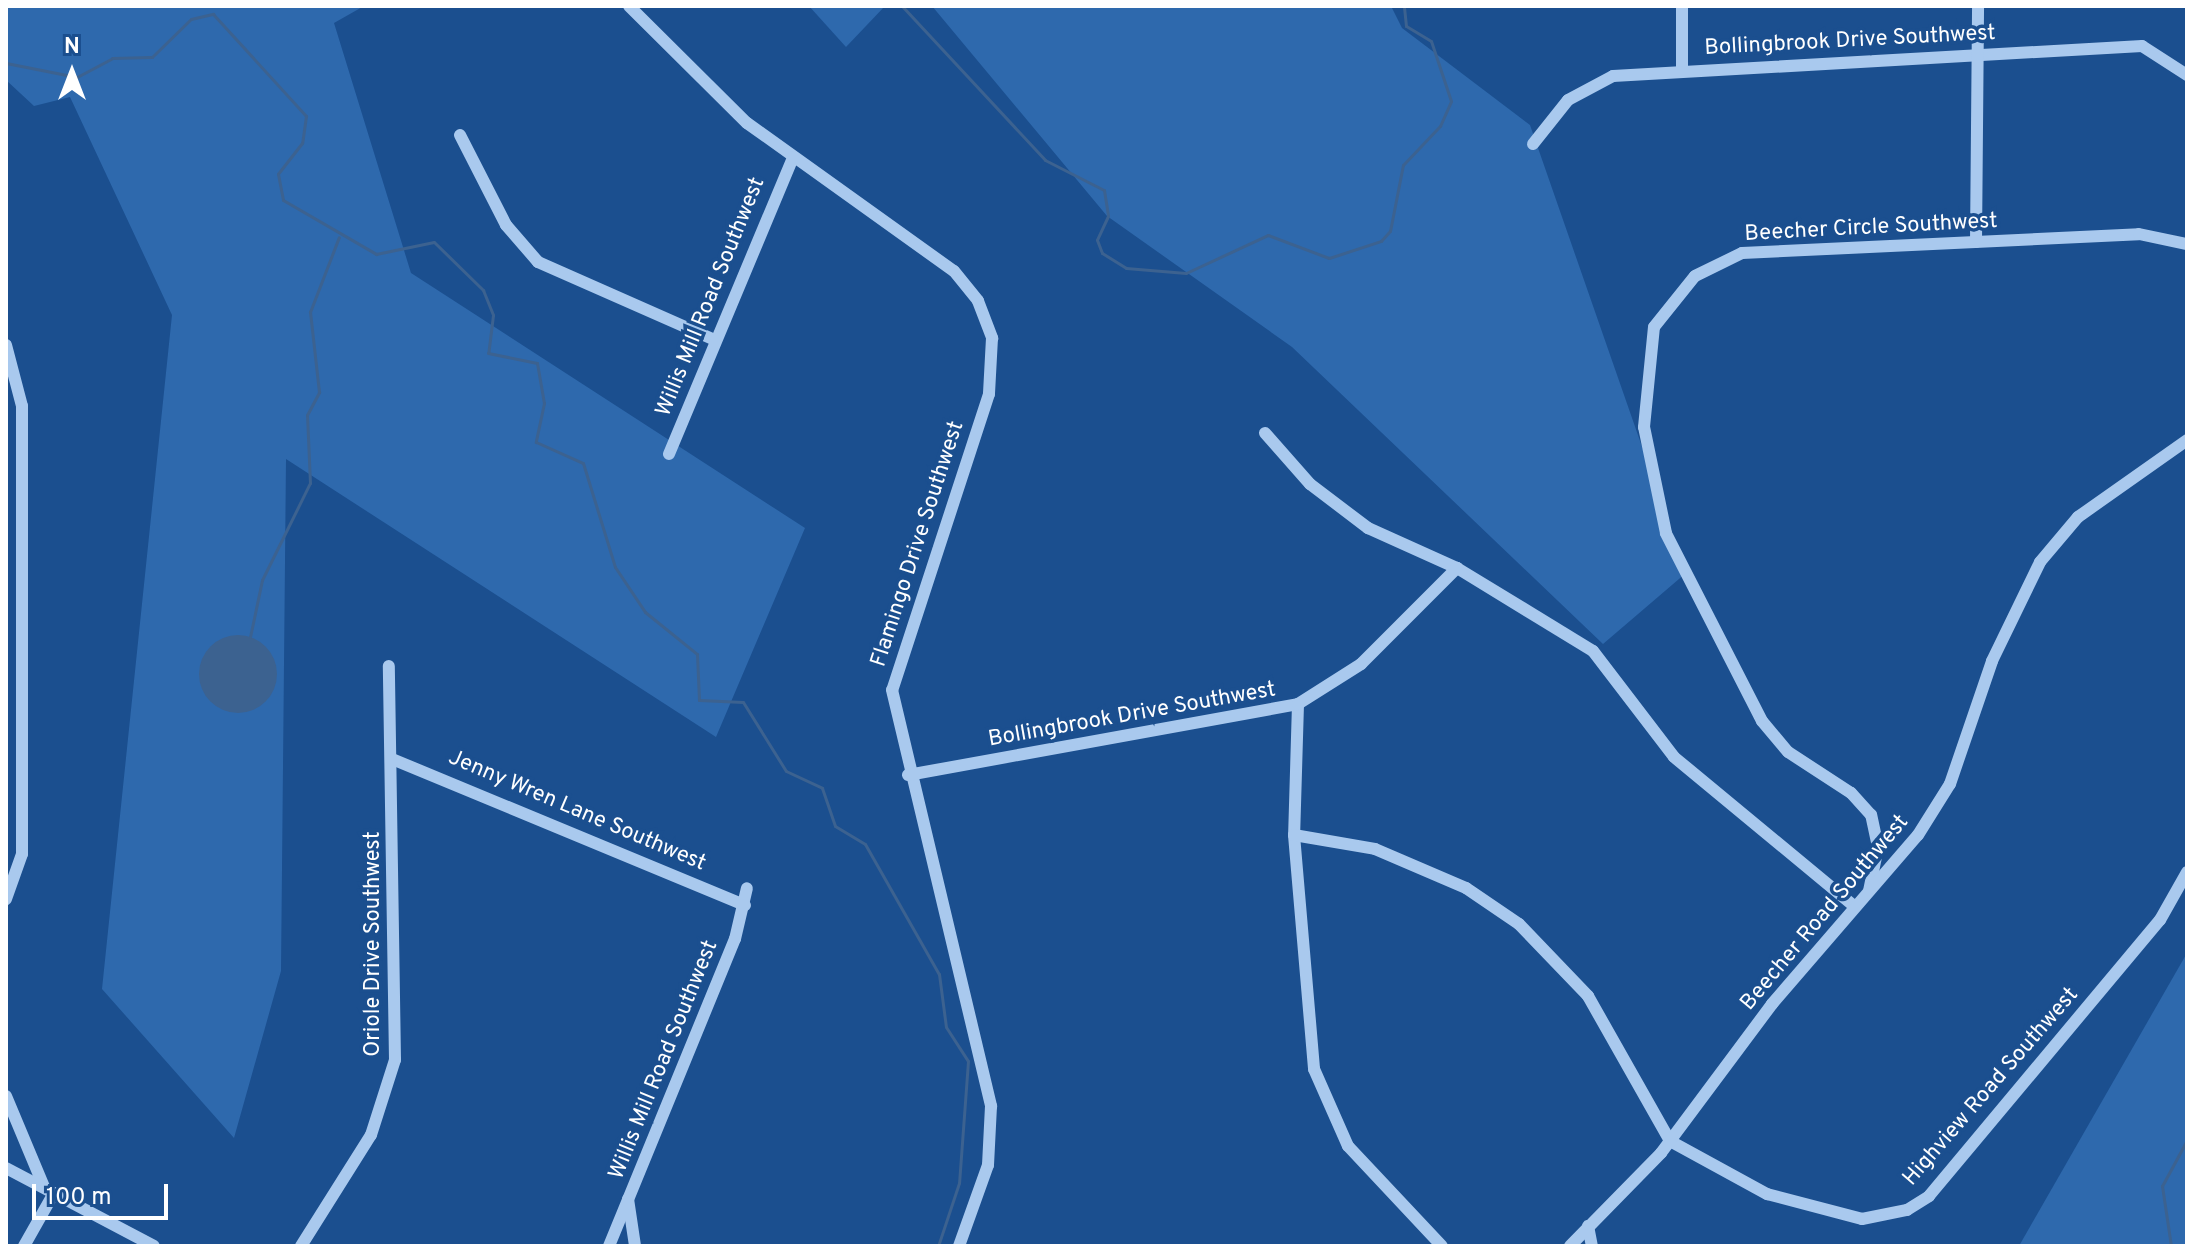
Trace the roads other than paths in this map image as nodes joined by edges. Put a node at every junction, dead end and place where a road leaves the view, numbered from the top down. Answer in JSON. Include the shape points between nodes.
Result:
{"nodes":[{"id":1,"x":629,"y":6,"type":"edge"},
{"id":2,"x":1682,"y":6,"type":"edge"},
{"id":3,"x":1978,"y":6,"type":"edge"},
{"id":4,"x":1981,"y":54,"type":"junction"},
{"id":5,"x":1682,"y":69,"type":"junction"},
{"id":6,"x":2187,"y":75,"type":"edge"},
{"id":7,"x":460,"y":135,"type":"dead end"},
{"id":8,"x":1533,"y":144,"type":"dead end"},
{"id":9,"x":793,"y":157,"type":"junction"},
{"id":10,"x":1976,"y":242,"type":"junction"},
{"id":11,"x":2187,"y":244,"type":"edge"},
{"id":12,"x":715,"y":340,"type":"junction"},
{"id":13,"x":6,"y":345,"type":"edge"},
{"id":14,"x":1265,"y":433,"type":"dead end"},
{"id":15,"x":2187,"y":440,"type":"edge"},
{"id":16,"x":669,"y":454,"type":"dead end"},
{"id":17,"x":1457,"y":568,"type":"junction"},
{"id":18,"x":389,"y":666,"type":"dead end"},
{"id":19,"x":1298,"y":704,"type":"junction"},
{"id":20,"x":392,"y":759,"type":"junction"},
{"id":21,"x":908,"y":775,"type":"junction"},
{"id":22,"x":1294,"y":835,"type":"junction"},
{"id":23,"x":2187,"y":872,"type":"edge"},
{"id":24,"x":747,"y":888,"type":"dead end"},
{"id":25,"x":1869,"y":891,"type":"junction"},
{"id":26,"x":6,"y":899,"type":"edge"},
{"id":27,"x":745,"y":905,"type":"junction"},
{"id":28,"x":1855,"y":907,"type":"junction"},
{"id":29,"x":6,"y":1096,"type":"edge"},
{"id":30,"x":1670,"y":1141,"type":"junction"},
{"id":31,"x":6,"y":1168,"type":"edge"},
{"id":32,"x":49,"y":1190,"type":"junction"},
{"id":33,"x":628,"y":1199,"type":"junction"},
{"id":34,"x":1588,"y":1226,"type":"junction"},
{"id":35,"x":24,"y":1246,"type":"edge"},
{"id":36,"x":154,"y":1246,"type":"edge"},
{"id":37,"x":301,"y":1246,"type":"edge"},
{"id":38,"x":609,"y":1246,"type":"edge"},
{"id":39,"x":635,"y":1246,"type":"edge"},
{"id":40,"x":959,"y":1246,"type":"edge"},
{"id":41,"x":1442,"y":1246,"type":"edge"},
{"id":42,"x":1570,"y":1246,"type":"edge"},
{"id":43,"x":1592,"y":1246,"type":"edge"}],
"edges":[{"from":1,"to":9,"type":"street","name":"Flamingo Drive Southwest","via":[[706,86]]},
{"from":2,"to":5,"type":"street"},
{"from":3,"to":4,"type":"street"},
{"from":4,"to":5,"type":"street","name":"Bollingbrook Drive Southwest"},
{"from":4,"to":6,"type":"street","name":"Bollingbrook Drive Southwest","via":[[2142,46]]},
{"from":4,"to":10,"type":"street"},
{"from":5,"to":8,"type":"street","name":"Bollingbrook Drive Southwest","via":[[1594,81],[1558,109]]},
{"from":7,"to":12,"type":"street","via":[[506,225],[538,262]]},
{"from":9,"to":12,"type":"street","name":"Willis Mill Road Southwest"},
{"from":9,"to":21,"type":"street","name":"Flamingo Drive Southwest","via":[[954,271],[978,301],[992,338],[989,394],[893,676]]},
{"from":10,"to":11,"type":"street","name":"Beecher Circle Southwest","via":[[2139,234]]},
{"from":10,"to":25,"type":"street","name":"Beecher Circle Southwest","via":[[1733,256],[1671,299],[1647,352],[1644,427],[1666,533],[1762,721],[1788,752],[1851,793],[1871,815],[1878,847]]},
{"from":12,"to":16,"type":"street","name":"Willis Mill Road Southwest"},
{"from":13,"to":26,"type":"street","via":[[22,406],[22,854]]},
{"from":14,"to":17,"type":"street","via":[[1301,477],[1357,521]]},
{"from":15,"to":25,"type":"street","name":"Beecher Road Southwest","via":[[2078,517],[2040,562],[1992,661],[1950,784],[1918,835]]},
{"from":17,"to":19,"type":"street","name":"Bollingbrook Drive Southwest","via":[[1361,664]]},
{"from":17,"to":28,"type":"street","via":[[1593,651],[1674,757]]},
{"from":18,"to":20,"type":"street","name":"Oriole Drive Southwest"},
{"from":19,"to":21,"type":"street","name":"Bollingbrook Drive Southwest"},
{"from":19,"to":22,"type":"street"},
{"from":20,"to":27,"type":"street","name":"Jenny Wren Lane Southwest"},
{"from":20,"to":37,"type":"street","name":"Oriole Drive Southwest","via":[[392,1081],[371,1135]]},
{"from":21,"to":40,"type":"street","name":"Flamingo Drive Southwest","via":[[991,1106],[988,1165]]},
{"from":22,"to":30,"type":"street","via":[[1405,859],[1519,924],[1603,1017]]},
{"from":22,"to":41,"type":"street","via":[[1311,1055],[1324,1101],[1361,1163]]},
{"from":23,"to":30,"type":"street","name":"Highview Road Southwest","via":[[2160,920],[1929,1196],[1907,1210],[1862,1219],[1801,1206]]},
{"from":24,"to":27,"type":"street","name":"Willis Mill Road Southwest"},
{"from":25,"to":28,"type":"street","name":"Beecher Road Southwest"},
{"from":27,"to":33,"type":"street","name":"Willis Mill Road Southwest"},
{"from":28,"to":30,"type":"street","name":"Beecher Road Southwest"},
{"from":29,"to":32,"type":"street"},
{"from":30,"to":34,"type":"street","name":"Beecher Road Southwest"},
{"from":31,"to":32,"type":"street"},
{"from":32,"to":35,"type":"street"},
{"from":32,"to":36,"type":"street"},
{"from":33,"to":38,"type":"street"},
{"from":33,"to":39,"type":"street","name":"Willis Mill Road Southwest"},
{"from":34,"to":42,"type":"street","name":"Beecher Road Southwest"},
{"from":34,"to":43,"type":"street"}]}
